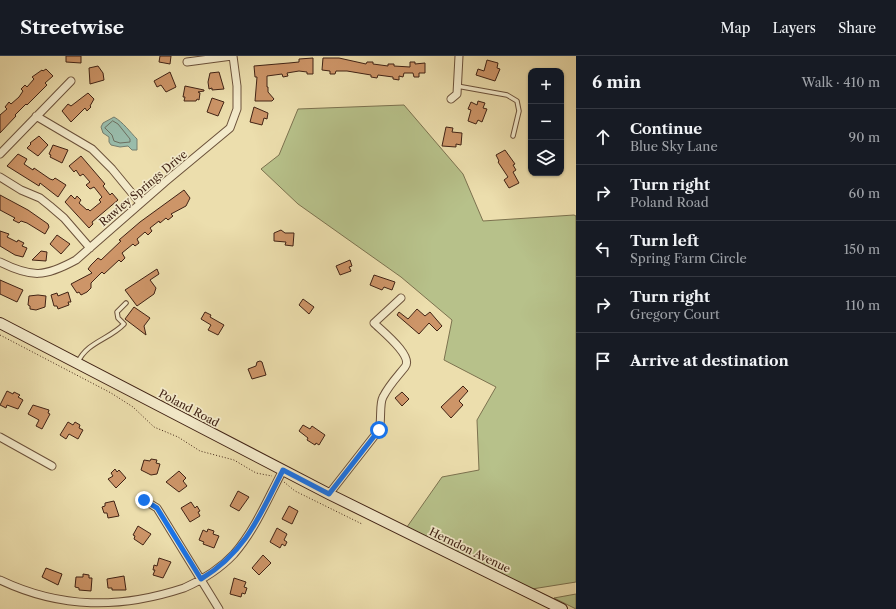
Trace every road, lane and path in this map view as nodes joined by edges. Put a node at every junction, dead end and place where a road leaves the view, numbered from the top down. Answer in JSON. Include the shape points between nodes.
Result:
{"nodes":[{"id":1,"x":233,"y":56,"type":"edge"},
{"id":2,"x":459,"y":56,"type":"edge"},
{"id":3,"x":187,"y":62,"type":"dead end"},
{"id":4,"x":71,"y":81,"type":"dead end"},
{"id":5,"x":457,"y":86,"type":"junction"},
{"id":6,"x":450,"y":99,"type":"dead end"},
{"id":7,"x":36,"y":116,"type":"junction"},
{"id":8,"x":513,"y":136,"type":"dead end"},
{"id":9,"x":0,"y":154,"type":"edge"},
{"id":10,"x":0,"y":177,"type":"edge"},
{"id":11,"x":140,"y":203,"type":"junction"},
{"id":12,"x":90,"y":248,"type":"junction"},
{"id":13,"x":0,"y":262,"type":"edge"},
{"id":14,"x":401,"y":298,"type":"dead end"},
{"id":15,"x":126,"y":303,"type":"dead end"},
{"id":16,"x":0,"y":323,"type":"edge"},
{"id":17,"x":0,"y":335,"type":"edge"},
{"id":18,"x":78,"y":363,"type":"junction"},
{"id":19,"x":0,"y":437,"type":"edge"},
{"id":20,"x":52,"y":466,"type":"dead end"},
{"id":21,"x":280,"y":474,"type":"junction"},
{"id":22,"x":329,"y":494,"type":"junction"},
{"id":23,"x":144,"y":500,"type":"dead end"},
{"id":24,"x":368,"y":512,"type":"joint"},
{"id":25,"x":362,"y":524,"type":"dead end"},
{"id":26,"x":201,"y":579,"type":"junction"},
{"id":27,"x":0,"y":580,"type":"edge"},
{"id":28,"x":219,"y":609,"type":"edge"},
{"id":29,"x":562,"y":609,"type":"edge"}],
"edges":[{"from":1,"to":3,"type":"street"},
{"from":1,"to":11,"type":"street","name":"Rawley Springs Drive","via":[[237,109],[230,128]]},
{"from":2,"to":5,"type":"street"},
{"from":4,"to":7,"type":"street"},
{"from":5,"to":6,"type":"street","via":[[457,94]]},
{"from":5,"to":8,"type":"lane","via":[[506,95],[517,101],[519,111]]},
{"from":7,"to":9,"type":"street"},
{"from":7,"to":11,"type":"street","via":[[92,149]]},
{"from":10,"to":12,"type":"street","via":[[40,198],[64,218]]},
{"from":11,"to":12,"type":"street","name":"Rawley Springs Drive"},
{"from":12,"to":13,"type":"street","name":"Rawley Springs Drive","via":[[59,270],[38,275]]},
{"from":14,"to":22,"type":"street","via":[[374,323],[403,352],[407,359],[406,366],[388,386],[382,398],[382,421],[379,430]]},
{"from":15,"to":18,"type":"lane","via":[[117,312],[118,318],[124,324],[114,334],[86,350]]},
{"from":16,"to":18,"type":"street","name":"Poland Road"},
{"from":17,"to":21,"type":"path","via":[[111,393],[133,407],[154,427],[178,437],[200,451],[234,460],[256,473]]},
{"from":18,"to":21,"type":"street","name":"Poland Road"},
{"from":19,"to":20,"type":"street"},
{"from":21,"to":22,"type":"street","name":"Poland Road"},
{"from":21,"to":25,"type":"path","via":[[295,491]]},
{"from":21,"to":26,"type":"street","via":[[243,543],[222,565]]},
{"from":22,"to":24,"type":"street","name":"Poland Road"},
{"from":23,"to":26,"type":"street","via":[[157,508]]},
{"from":24,"to":29,"type":"street","name":"Herndon Avenue"},
{"from":26,"to":27,"type":"street","via":[[156,600],[125,607],[96,608],[51,602]]},
{"from":26,"to":28,"type":"street"}]}
